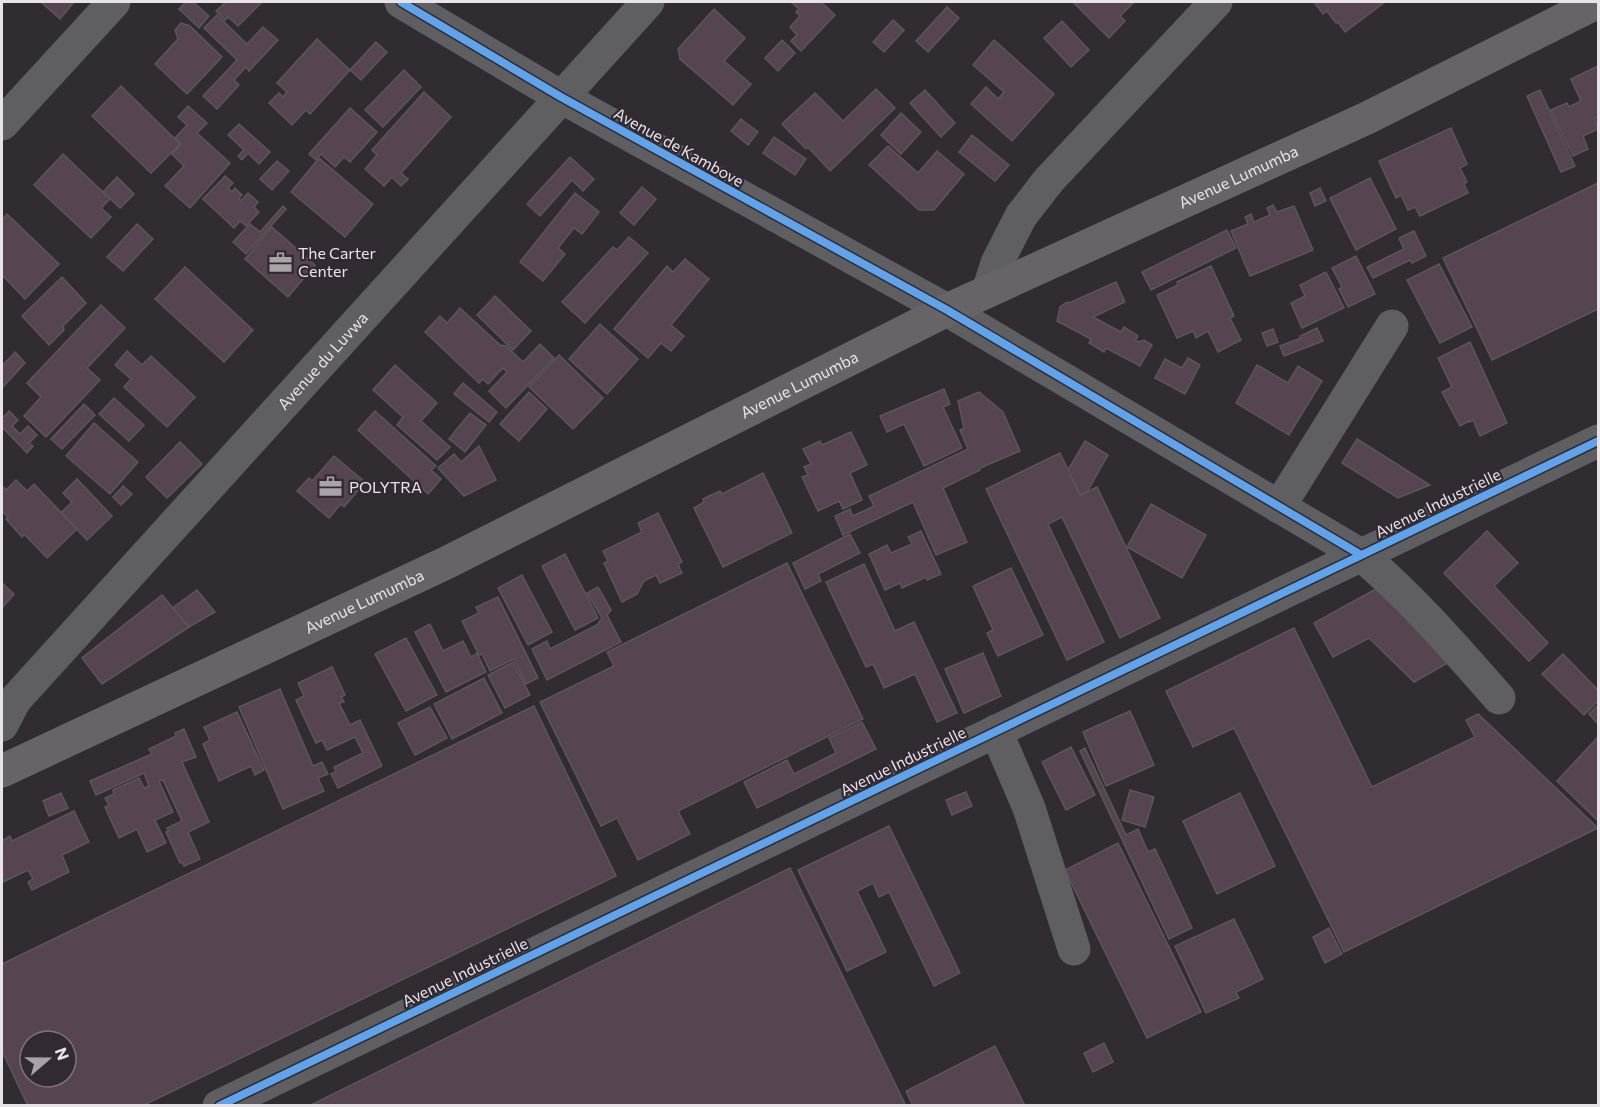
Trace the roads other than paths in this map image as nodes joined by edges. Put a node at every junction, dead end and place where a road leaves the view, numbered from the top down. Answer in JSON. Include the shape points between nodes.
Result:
{"nodes":[{"id":1,"x":114,"y":2,"type":"edge"},
{"id":2,"x":401,"y":2,"type":"edge"},
{"id":3,"x":648,"y":2,"type":"edge"},
{"id":4,"x":1216,"y":2,"type":"edge"},
{"id":5,"x":1599,"y":2,"type":"edge"},
{"id":6,"x":561,"y":97,"type":"junction"},
{"id":7,"x":2,"y":124,"type":"edge"},
{"id":8,"x":988,"y":291,"type":"junction"},
{"id":9,"x":947,"y":310,"type":"junction"},
{"id":10,"x":1392,"y":327,"type":"dead end"},
{"id":11,"x":1599,"y":441,"type":"edge"},
{"id":12,"x":1279,"y":507,"type":"junction"},
{"id":13,"x":1361,"y":555,"type":"junction"},
{"id":14,"x":1499,"y":698,"type":"dead end"},
{"id":15,"x":2,"y":725,"type":"edge"},
{"id":16,"x":996,"y":731,"type":"junction"},
{"id":17,"x":2,"y":771,"type":"edge"},
{"id":18,"x":1074,"y":949,"type":"dead end"},
{"id":19,"x":219,"y":1106,"type":"edge"}],
"edges":[{"from":1,"to":7,"type":"street"},
{"from":2,"to":6,"type":"street","name":"Avenue de Kambove"},
{"from":3,"to":6,"type":"street","name":"Avenue du Luvwa"},
{"from":4,"to":8,"type":"street","via":[[1049,180],[1021,216],[997,263]]},
{"from":5,"to":8,"type":"highway","name":"Avenue Lumumba","via":[[1367,118]]},
{"from":6,"to":9,"type":"street","name":"Avenue de Kambove"},
{"from":6,"to":15,"type":"street","name":"Avenue du Luvwa","via":[[15,700]]},
{"from":8,"to":9,"type":"highway","name":"Avenue Lumumba"},
{"from":9,"to":12,"type":"street","name":"Avenue de Kambove"},
{"from":9,"to":17,"type":"highway","name":"Avenue Lumumba","via":[[446,563]]},
{"from":10,"to":12,"type":"street"},
{"from":11,"to":13,"type":"street","name":"Avenue Industrielle"},
{"from":12,"to":13,"type":"street","name":"Avenue de Kambove"},
{"from":13,"to":14,"type":"street","name":"Avenue de Kambove","via":[[1412,602]]},
{"from":13,"to":16,"type":"street","name":"Avenue Industrielle"},
{"from":16,"to":18,"type":"street","via":[[1029,808]]},
{"from":16,"to":19,"type":"street","name":"Avenue Industrielle"}]}
